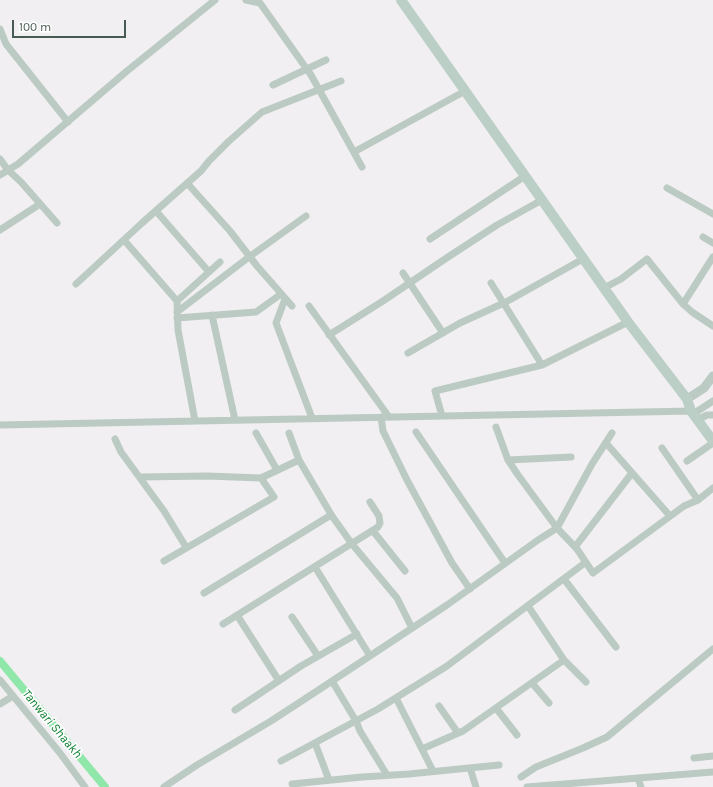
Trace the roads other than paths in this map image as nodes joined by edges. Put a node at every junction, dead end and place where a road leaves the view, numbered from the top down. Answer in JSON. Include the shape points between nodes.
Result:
{"nodes":[{"id":1,"x":215,"y":0,"type":"edge"},
{"id":2,"x":246,"y":0,"type":"edge"},
{"id":3,"x":400,"y":0,"type":"edge"},
{"id":4,"x":0,"y":29,"type":"edge"},
{"id":5,"x":326,"y":60,"type":"dead end"},
{"id":6,"x":307,"y":69,"type":"junction"},
{"id":7,"x":341,"y":81,"type":"dead end"},
{"id":8,"x":273,"y":85,"type":"dead end"},
{"id":9,"x":319,"y":89,"type":"junction"},
{"id":10,"x":465,"y":91,"type":"junction"},
{"id":11,"x":68,"y":122,"type":"junction"},
{"id":12,"x":354,"y":152,"type":"junction"},
{"id":13,"x":0,"y":159,"type":"edge"},
{"id":14,"x":362,"y":167,"type":"dead end"},
{"id":15,"x":8,"y":170,"type":"junction"},
{"id":16,"x":0,"y":175,"type":"edge"},
{"id":17,"x":525,"y":176,"type":"junction"},
{"id":18,"x":187,"y":183,"type":"junction"},
{"id":19,"x":667,"y":188,"type":"dead end"},
{"id":20,"x":542,"y":200,"type":"junction"},
{"id":21,"x":40,"y":204,"type":"junction"},
{"id":22,"x":156,"y":211,"type":"junction"},
{"id":23,"x":713,"y":214,"type":"edge"},
{"id":24,"x":306,"y":216,"type":"dead end"},
{"id":25,"x":56,"y":223,"type":"dead end"},
{"id":26,"x":0,"y":230,"type":"edge"},
{"id":27,"x":703,"y":237,"type":"dead end"},
{"id":28,"x":430,"y":239,"type":"dead end"},
{"id":29,"x":124,"y":240,"type":"junction"},
{"id":30,"x":713,"y":243,"type":"edge"},
{"id":31,"x":249,"y":257,"type":"junction"},
{"id":32,"x":713,"y":257,"type":"edge"},
{"id":33,"x":583,"y":259,"type":"junction"},
{"id":34,"x":220,"y":262,"type":"dead end"},
{"id":35,"x":209,"y":272,"type":"junction"},
{"id":36,"x":403,"y":273,"type":"dead end"},
{"id":37,"x":410,"y":282,"type":"junction"},
{"id":38,"x":76,"y":284,"type":"dead end"},
{"id":39,"x":491,"y":284,"type":"dead end"},
{"id":40,"x":604,"y":288,"type":"junction"},
{"id":41,"x":283,"y":297,"type":"junction"},
{"id":42,"x":176,"y":301,"type":"junction"},
{"id":43,"x":503,"y":303,"type":"junction"},
{"id":44,"x":683,"y":304,"type":"junction"},
{"id":45,"x":292,"y":306,"type":"dead end"},
{"id":46,"x":309,"y":306,"type":"dead end"},
{"id":47,"x":177,"y":315,"type":"junction"},
{"id":48,"x":212,"y":316,"type":"junction"},
{"id":49,"x":628,"y":322,"type":"junction"},
{"id":50,"x":713,"y":326,"type":"edge"},
{"id":51,"x":443,"y":333,"type":"junction"},
{"id":52,"x":329,"y":334,"type":"junction"},
{"id":53,"x":408,"y":353,"type":"dead end"},
{"id":54,"x":542,"y":365,"type":"junction"},
{"id":55,"x":713,"y":376,"type":"edge"},
{"id":56,"x":687,"y":399,"type":"junction"},
{"id":57,"x":713,"y":401,"type":"edge"},
{"id":58,"x":694,"y":415,"type":"junction"},
{"id":59,"x":713,"y":415,"type":"edge"},
{"id":60,"x":442,"y":416,"type":"junction"},
{"id":61,"x":385,"y":417,"type":"junction"},
{"id":62,"x":312,"y":418,"type":"junction"},
{"id":63,"x":235,"y":420,"type":"junction"},
{"id":64,"x":195,"y":421,"type":"junction"},
{"id":65,"x":0,"y":425,"type":"edge"},
{"id":66,"x":496,"y":427,"type":"dead end"},
{"id":67,"x":416,"y":432,"type":"dead end"},
{"id":68,"x":256,"y":433,"type":"dead end"},
{"id":69,"x":289,"y":433,"type":"dead end"},
{"id":70,"x":612,"y":433,"type":"dead end"},
{"id":71,"x":114,"y":439,"type":"dead end"},
{"id":72,"x":713,"y":442,"type":"edge"},
{"id":73,"x":606,"y":443,"type":"junction"},
{"id":74,"x":662,"y":448,"type":"dead end"},
{"id":75,"x":571,"y":457,"type":"dead end"},
{"id":76,"x":299,"y":460,"type":"junction"},
{"id":77,"x":508,"y":460,"type":"junction"},
{"id":78,"x":687,"y":461,"type":"dead end"},
{"id":79,"x":278,"y":470,"type":"junction"},
{"id":80,"x":632,"y":473,"type":"junction"},
{"id":81,"x":140,"y":477,"type":"junction"},
{"id":82,"x":261,"y":478,"type":"junction"},
{"id":83,"x":713,"y":488,"type":"edge"},
{"id":84,"x":698,"y":500,"type":"junction"},
{"id":85,"x":370,"y":502,"type":"dead end"},
{"id":86,"x":331,"y":515,"type":"junction"},
{"id":87,"x":670,"y":516,"type":"junction"},
{"id":88,"x":557,"y":528,"type":"junction"},
{"id":89,"x":372,"y":531,"type":"junction"},
{"id":90,"x":352,"y":544,"type":"junction"},
{"id":91,"x":186,"y":547,"type":"junction"},
{"id":92,"x":575,"y":547,"type":"junction"},
{"id":93,"x":164,"y":561,"type":"dead end"},
{"id":94,"x":586,"y":562,"type":"junction"},
{"id":95,"x":505,"y":563,"type":"junction"},
{"id":96,"x":315,"y":567,"type":"junction"},
{"id":97,"x":405,"y":571,"type":"dead end"},
{"id":98,"x":564,"y":579,"type":"junction"},
{"id":99,"x":470,"y":589,"type":"junction"},
{"id":100,"x":204,"y":593,"type":"dead end"},
{"id":101,"x":528,"y":606,"type":"junction"},
{"id":102,"x":237,"y":615,"type":"junction"},
{"id":103,"x":292,"y":617,"type":"dead end"},
{"id":104,"x":223,"y":624,"type":"dead end"},
{"id":105,"x":412,"y":628,"type":"junction"},
{"id":106,"x":357,"y":634,"type":"junction"},
{"id":107,"x":616,"y":647,"type":"dead end"},
{"id":108,"x":713,"y":649,"type":"edge"},
{"id":109,"x":318,"y":656,"type":"junction"},
{"id":110,"x":370,"y":656,"type":"junction"},
{"id":111,"x":564,"y":660,"type":"junction"},
{"id":112,"x":0,"y":680,"type":"edge"},
{"id":113,"x":279,"y":680,"type":"junction"},
{"id":114,"x":332,"y":681,"type":"junction"},
{"id":115,"x":586,"y":682,"type":"dead end"},
{"id":116,"x":532,"y":683,"type":"junction"},
{"id":117,"x":13,"y":696,"type":"junction"},
{"id":118,"x":396,"y":698,"type":"junction"},
{"id":119,"x":549,"y":703,"type":"dead end"},
{"id":120,"x":0,"y":704,"type":"edge"},
{"id":121,"x":439,"y":706,"type":"dead end"},
{"id":122,"x":496,"y":708,"type":"junction"},
{"id":123,"x":235,"y":710,"type":"dead end"},
{"id":124,"x":356,"y":721,"type":"junction"},
{"id":125,"x":458,"y":733,"type":"junction"},
{"id":126,"x":517,"y":735,"type":"dead end"},
{"id":127,"x":315,"y":743,"type":"junction"},
{"id":128,"x":422,"y":749,"type":"junction"},
{"id":129,"x":713,"y":756,"type":"edge"},
{"id":130,"x":694,"y":758,"type":"dead end"},
{"id":131,"x":281,"y":761,"type":"dead end"},
{"id":132,"x":499,"y":765,"type":"dead end"},
{"id":133,"x":470,"y":768,"type":"junction"},
{"id":134,"x":433,"y":771,"type":"junction"},
{"id":135,"x":713,"y":772,"type":"edge"},
{"id":136,"x":387,"y":775,"type":"junction"},
{"id":137,"x":638,"y":778,"type":"junction"},
{"id":138,"x":329,"y":780,"type":"junction"},
{"id":139,"x":292,"y":784,"type":"dead end"},
{"id":140,"x":602,"y":784,"type":"edge"},
{"id":141,"x":85,"y":787,"type":"edge"},
{"id":142,"x":164,"y":787,"type":"edge"},
{"id":143,"x":476,"y":787,"type":"edge"},
{"id":144,"x":527,"y":787,"type":"edge"},
{"id":145,"x":641,"y":787,"type":"edge"}],
"edges":[{"from":1,"to":11,"type":"street"},
{"from":2,"to":6,"type":"street","via":[[260,3]]},
{"from":3,"to":10,"type":"main road"},
{"from":4,"to":11,"type":"street","via":[[6,44]]},
{"from":5,"to":6,"type":"street"},
{"from":6,"to":8,"type":"street"},
{"from":6,"to":9,"type":"street"},
{"from":7,"to":9,"type":"street"},
{"from":9,"to":12,"type":"street"},
{"from":9,"to":18,"type":"street","via":[[262,112]]},
{"from":10,"to":12,"type":"street"},
{"from":10,"to":17,"type":"main road"},
{"from":11,"to":15,"type":"street"},
{"from":12,"to":14,"type":"street"},
{"from":13,"to":15,"type":"street"},
{"from":15,"to":16,"type":"street"},
{"from":15,"to":21,"type":"street"},
{"from":17,"to":20,"type":"main road"},
{"from":17,"to":28,"type":"street"},
{"from":18,"to":22,"type":"street"},
{"from":18,"to":31,"type":"street","via":[[230,231]]},
{"from":19,"to":23,"type":"street"},
{"from":20,"to":33,"type":"main road"},
{"from":20,"to":37,"type":"street"},
{"from":21,"to":25,"type":"street"},
{"from":21,"to":26,"type":"street"},
{"from":22,"to":29,"type":"street"},
{"from":22,"to":35,"type":"street"},
{"from":24,"to":31,"type":"street"},
{"from":27,"to":30,"type":"street"},
{"from":29,"to":38,"type":"street"},
{"from":29,"to":42,"type":"street"},
{"from":31,"to":41,"type":"street"},
{"from":31,"to":47,"type":"street"},
{"from":32,"to":44,"type":"street"},
{"from":33,"to":40,"type":"main road"},
{"from":33,"to":43,"type":"street"},
{"from":34,"to":35,"type":"street"},
{"from":35,"to":42,"type":"street"},
{"from":36,"to":37,"type":"street"},
{"from":37,"to":51,"type":"street"},
{"from":37,"to":52,"type":"street"},
{"from":39,"to":43,"type":"street"},
{"from":40,"to":44,"type":"street","via":[[621,279],[647,259]]},
{"from":40,"to":49,"type":"main road"},
{"from":41,"to":45,"type":"street"},
{"from":41,"to":48,"type":"street","via":[[256,312]]},
{"from":41,"to":62,"type":"street","via":[[276,322]]},
{"from":42,"to":47,"type":"street"},
{"from":43,"to":51,"type":"street"},
{"from":43,"to":54,"type":"street"},
{"from":44,"to":50,"type":"street"},
{"from":46,"to":52,"type":"street"},
{"from":47,"to":48,"type":"street"},
{"from":47,"to":64,"type":"street"},
{"from":48,"to":63,"type":"street"},
{"from":49,"to":54,"type":"street"},
{"from":49,"to":56,"type":"main road"},
{"from":51,"to":53,"type":"street"},
{"from":52,"to":61,"type":"street"},
{"from":54,"to":60,"type":"street","via":[[435,391]]},
{"from":55,"to":56,"type":"street","via":[[704,388]]},
{"from":56,"to":58,"type":"main road"},
{"from":57,"to":58,"type":"street"},
{"from":58,"to":59,"type":"street"},
{"from":58,"to":60,"type":"street"},
{"from":58,"to":72,"type":"main road"},
{"from":60,"to":61,"type":"street"},
{"from":61,"to":62,"type":"street"},
{"from":61,"to":99,"type":"street","via":[[383,431],[404,474],[452,562]]},
{"from":62,"to":63,"type":"street"},
{"from":63,"to":64,"type":"street"},
{"from":64,"to":65,"type":"street"},
{"from":66,"to":77,"type":"street"},
{"from":67,"to":95,"type":"street"},
{"from":68,"to":79,"type":"street"},
{"from":69,"to":76,"type":"street"},
{"from":70,"to":73,"type":"street"},
{"from":71,"to":81,"type":"street"},
{"from":72,"to":78,"type":"street"},
{"from":73,"to":80,"type":"street"},
{"from":73,"to":88,"type":"street"},
{"from":74,"to":84,"type":"street"},
{"from":75,"to":77,"type":"street"},
{"from":76,"to":79,"type":"street"},
{"from":76,"to":86,"type":"street"},
{"from":77,"to":88,"type":"street"},
{"from":79,"to":82,"type":"street"},
{"from":80,"to":87,"type":"street"},
{"from":80,"to":92,"type":"street"},
{"from":81,"to":82,"type":"street"},
{"from":81,"to":91,"type":"street"},
{"from":82,"to":91,"type":"street","via":[[274,497]]},
{"from":83,"to":84,"type":"street"},
{"from":84,"to":87,"type":"street"},
{"from":85,"to":89,"type":"street","via":[[379,516],[380,523]]},
{"from":86,"to":90,"type":"street"},
{"from":86,"to":100,"type":"street"},
{"from":87,"to":94,"type":"street","via":[[593,573]]},
{"from":88,"to":92,"type":"street"},
{"from":88,"to":95,"type":"street"},
{"from":89,"to":90,"type":"street"},
{"from":89,"to":97,"type":"street"},
{"from":90,"to":96,"type":"street"},
{"from":90,"to":105,"type":"street","via":[[397,598]]},
{"from":91,"to":93,"type":"street"},
{"from":92,"to":94,"type":"street"},
{"from":94,"to":98,"type":"street"},
{"from":95,"to":99,"type":"street"},
{"from":96,"to":102,"type":"street"},
{"from":96,"to":106,"type":"street"},
{"from":98,"to":101,"type":"street"},
{"from":98,"to":107,"type":"street"},
{"from":99,"to":105,"type":"street"},
{"from":101,"to":111,"type":"street"},
{"from":101,"to":118,"type":"street","via":[[447,666]]},
{"from":102,"to":104,"type":"street"},
{"from":102,"to":113,"type":"street"},
{"from":103,"to":109,"type":"street"},
{"from":105,"to":110,"type":"street"},
{"from":106,"to":109,"type":"street"},
{"from":106,"to":110,"type":"street"},
{"from":108,"to":144,"type":"street","via":[[607,737],[519,775]]},
{"from":109,"to":113,"type":"street"},
{"from":110,"to":114,"type":"street"},
{"from":111,"to":115,"type":"street"},
{"from":111,"to":116,"type":"street"},
{"from":112,"to":117,"type":"street"},
{"from":113,"to":123,"type":"street"},
{"from":114,"to":124,"type":"street"},
{"from":114,"to":142,"type":"street"},
{"from":116,"to":119,"type":"street"},
{"from":116,"to":122,"type":"street"},
{"from":117,"to":120,"type":"street"},
{"from":117,"to":141,"type":"street"},
{"from":118,"to":124,"type":"street"},
{"from":118,"to":128,"type":"street"},
{"from":121,"to":125,"type":"street"},
{"from":122,"to":125,"type":"street"},
{"from":122,"to":126,"type":"street"},
{"from":124,"to":127,"type":"street"},
{"from":124,"to":136,"type":"street"},
{"from":125,"to":128,"type":"street"},
{"from":127,"to":131,"type":"street"},
{"from":127,"to":138,"type":"street"},
{"from":128,"to":134,"type":"street"},
{"from":129,"to":130,"type":"street"},
{"from":132,"to":133,"type":"street"},
{"from":133,"to":134,"type":"street"},
{"from":133,"to":143,"type":"street"},
{"from":134,"to":136,"type":"street"},
{"from":135,"to":137,"type":"street"},
{"from":136,"to":138,"type":"street"},
{"from":137,"to":140,"type":"street"},
{"from":137,"to":145,"type":"street"},
{"from":138,"to":139,"type":"street"},
{"from":140,"to":144,"type":"street"}]}
